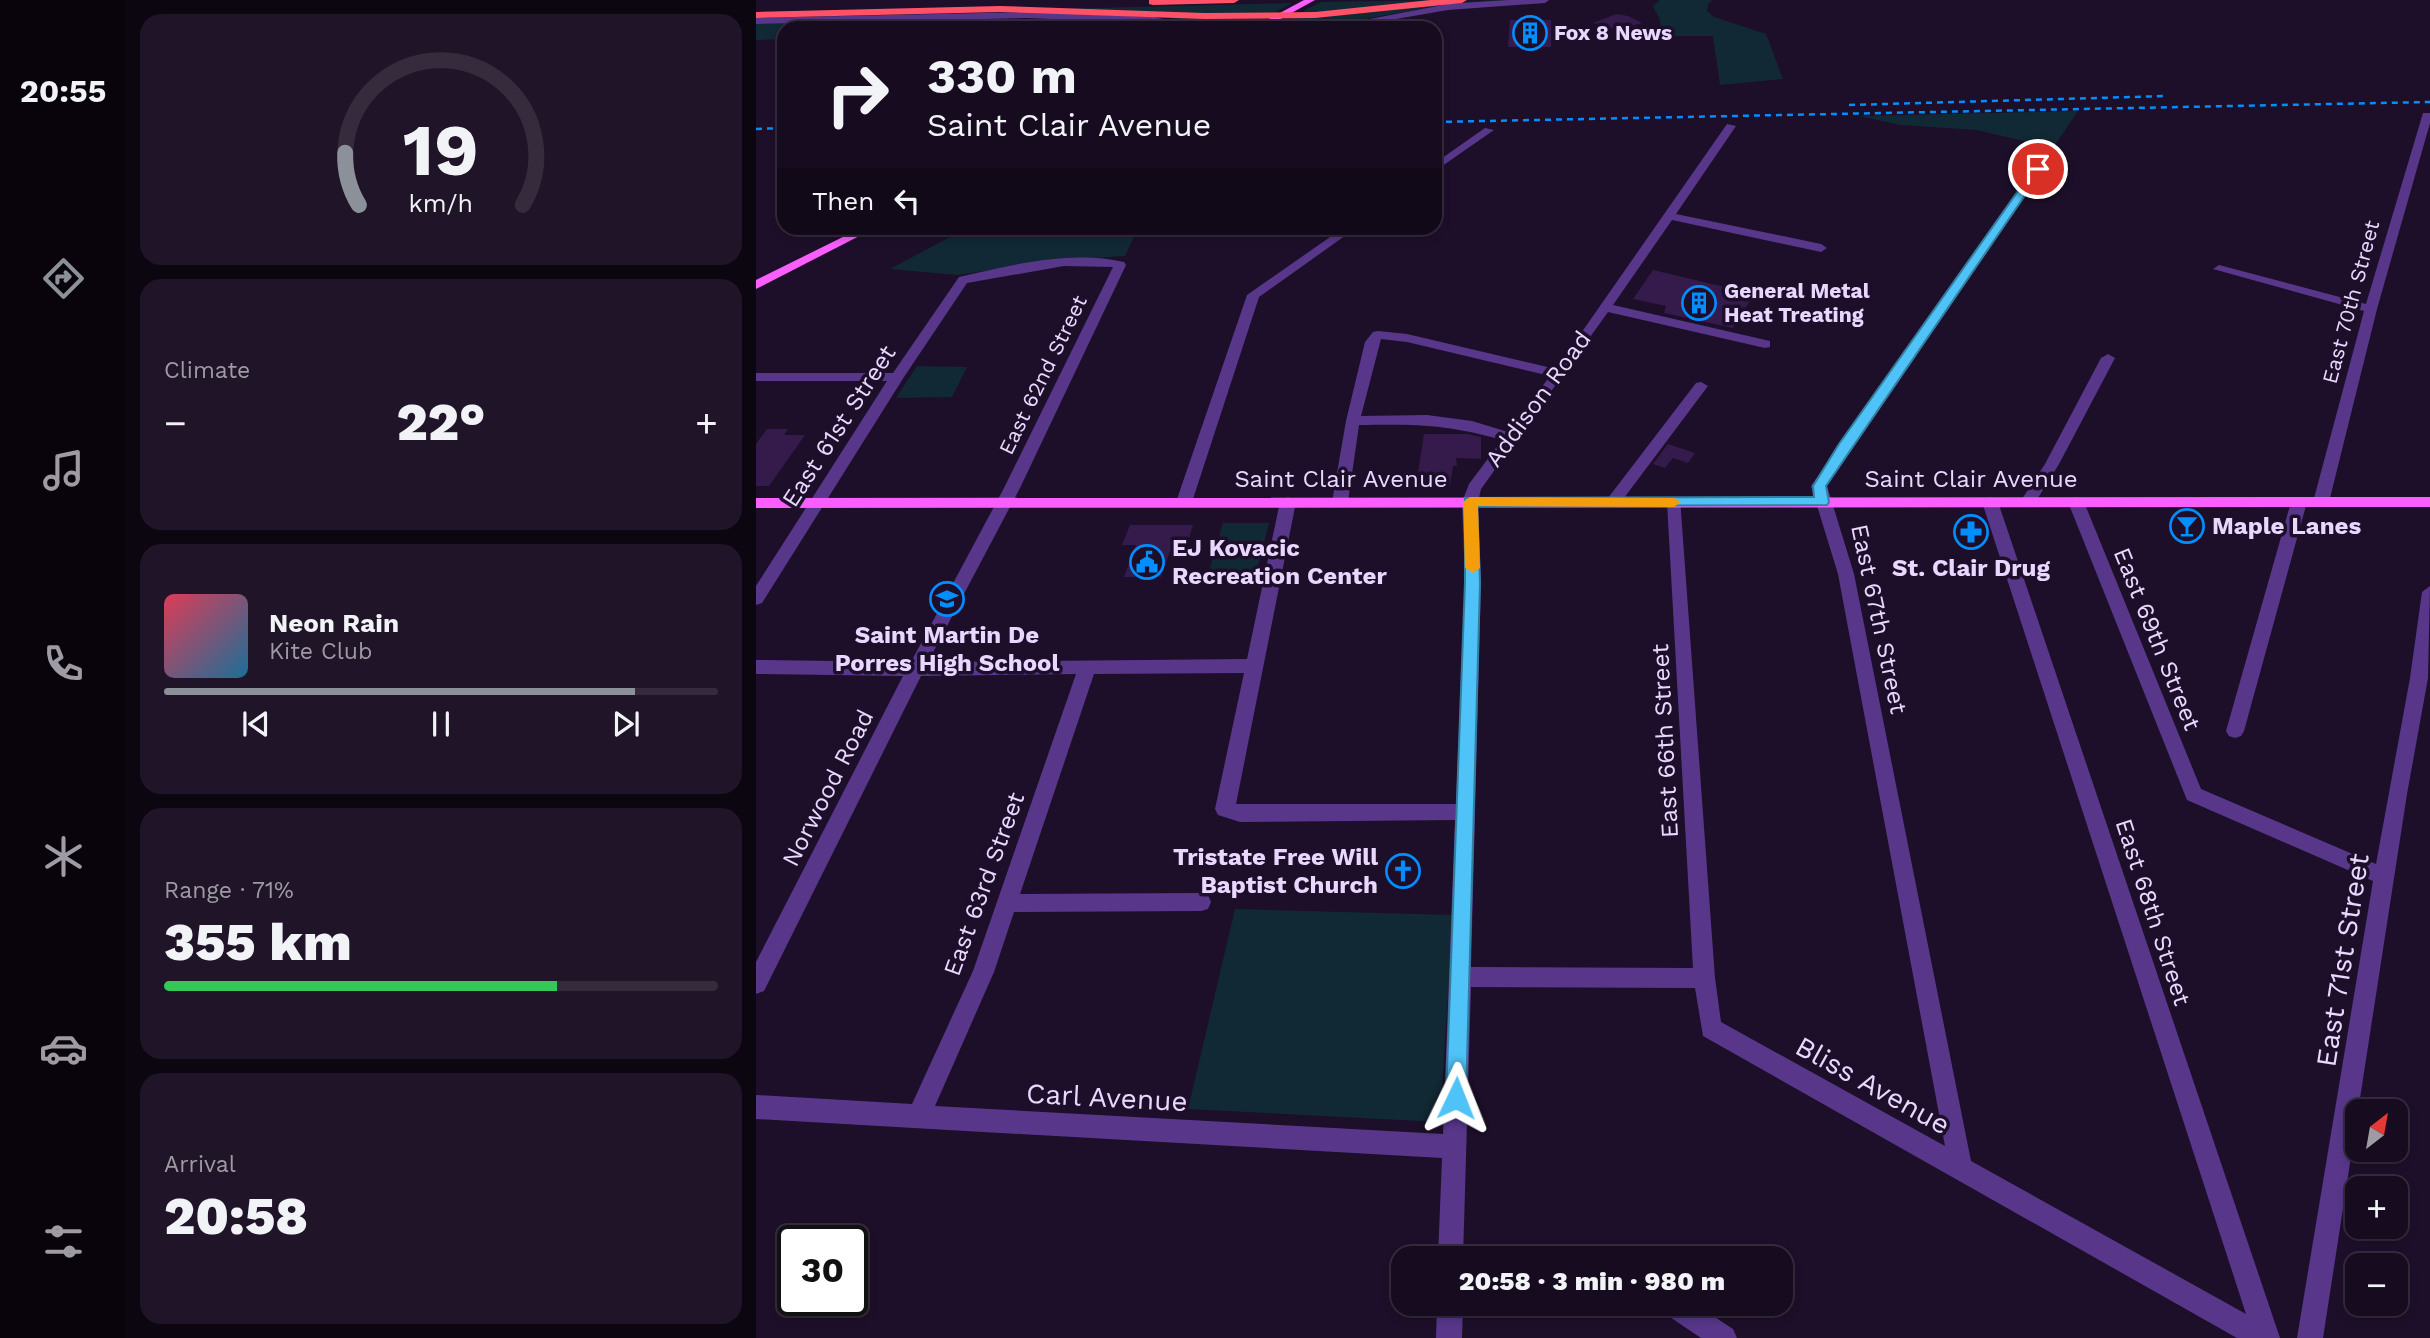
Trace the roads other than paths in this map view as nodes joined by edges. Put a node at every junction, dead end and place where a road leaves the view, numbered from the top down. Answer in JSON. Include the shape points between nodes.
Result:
{"nodes":[{"id":1,"x":925,"y":0,"type":"edge"},
{"id":2,"x":1234,"y":0,"type":"edge"},
{"id":3,"x":1462,"y":0,"type":"edge"},
{"id":4,"x":1545,"y":0,"type":"edge"},
{"id":5,"x":1308,"y":1,"type":"edge"},
{"id":6,"x":756,"y":4,"type":"edge"},
{"id":7,"x":756,"y":13,"type":"edge"},
{"id":8,"x":1230,"y":16,"type":"junction"},
{"id":9,"x":1279,"y":20,"type":"edge"},
{"id":10,"x":756,"y":21,"type":"edge"},
{"id":11,"x":1160,"y":21,"type":"edge"},
{"id":12,"x":1248,"y":21,"type":"edge"},
{"id":13,"x":1368,"y":21,"type":"edge"},
{"id":14,"x":2427,"y":115,"type":"dead end"},
{"id":15,"x":1731,"y":126,"type":"dead end"},
{"id":16,"x":1489,"y":130,"type":"dead end"},
{"id":17,"x":2053,"y":148,"type":"dead end"},
{"id":18,"x":1442,"y":163,"type":"edge"},
{"id":19,"x":1669,"y":216,"type":"junction"},
{"id":20,"x":855,"y":235,"type":"edge"},
{"id":21,"x":1340,"y":235,"type":"edge"},
{"id":22,"x":1821,"y":248,"type":"dead end"},
{"id":23,"x":1120,"y":266,"type":"joint"},
{"id":24,"x":2220,"y":269,"type":"dead end"},
{"id":25,"x":756,"y":285,"type":"edge"},
{"id":26,"x":1603,"y":307,"type":"junction"},
{"id":27,"x":2371,"y":309,"type":"junction"},
{"id":28,"x":1765,"y":344,"type":"dead end"},
{"id":29,"x":2108,"y":358,"type":"dead end"},
{"id":30,"x":1559,"y":374,"type":"junction"},
{"id":31,"x":756,"y":377,"type":"edge"},
{"id":32,"x":897,"y":377,"type":"junction"},
{"id":33,"x":1701,"y":386,"type":"dead end"},
{"id":34,"x":1353,"y":421,"type":"junction"},
{"id":35,"x":1512,"y":438,"type":"junction"},
{"id":36,"x":1002,"y":502,"type":"junction"},
{"id":37,"x":1184,"y":502,"type":"junction"},
{"id":38,"x":1288,"y":502,"type":"junction"},
{"id":39,"x":1340,"y":502,"type":"junction"},
{"id":40,"x":1470,"y":502,"type":"junction"},
{"id":41,"x":1613,"y":502,"type":"junction"},
{"id":42,"x":1675,"y":502,"type":"junction"},
{"id":43,"x":1822,"y":502,"type":"junction"},
{"id":44,"x":1990,"y":502,"type":"junction"},
{"id":45,"x":2028,"y":502,"type":"junction"},
{"id":46,"x":2076,"y":502,"type":"junction"},
{"id":47,"x":2299,"y":502,"type":"junction"},
{"id":48,"x":2321,"y":502,"type":"junction"},
{"id":49,"x":2430,"y":502,"type":"edge"},
{"id":50,"x":756,"y":503,"type":"edge"},
{"id":51,"x":817,"y":503,"type":"junction"},
{"id":52,"x":2430,"y":592,"type":"edge"},
{"id":53,"x":756,"y":599,"type":"edge"},
{"id":54,"x":1088,"y":666,"type":"junction"},
{"id":55,"x":1253,"y":666,"type":"junction"},
{"id":56,"x":756,"y":667,"type":"edge"},
{"id":57,"x":915,"y":669,"type":"junction"},
{"id":58,"x":2235,"y":731,"type":"dead end"},
{"id":59,"x":1464,"y":812,"type":"junction"},
{"id":60,"x":2383,"y":876,"type":"junction"},
{"id":61,"x":1201,"y":902,"type":"dead end"},
{"id":62,"x":1008,"y":903,"type":"junction"},
{"id":63,"x":1460,"y":977,"type":"junction"},
{"id":64,"x":1704,"y":978,"type":"junction"},
{"id":65,"x":756,"y":984,"type":"edge"},
{"id":66,"x":756,"y":1107,"type":"edge"},
{"id":67,"x":919,"y":1115,"type":"junction"},
{"id":68,"x":1455,"y":1147,"type":"junction"},
{"id":69,"x":1961,"y":1169,"type":"junction"},
{"id":70,"x":1451,"y":1246,"type":"edge"},
{"id":71,"x":1450,"y":1316,"type":"edge"},
{"id":72,"x":1691,"y":1316,"type":"edge"},
{"id":73,"x":1449,"y":1338,"type":"edge"},
{"id":74,"x":1724,"y":1338,"type":"edge"},
{"id":75,"x":2265,"y":1338,"type":"edge"},
{"id":76,"x":2310,"y":1338,"type":"edge"}],
"edges":[{"from":1,"to":6,"type":"highway"},
{"from":2,"to":7,"type":"highway"},
{"from":3,"to":9,"type":"highway"},
{"from":4,"to":13,"type":"street","via":[[1448,7]]},
{"from":5,"to":9,"type":"main road"},
{"from":7,"to":8,"type":"highway","via":[[1000,9]]},
{"from":8,"to":9,"type":"highway"},
{"from":8,"to":12,"type":"highway"},
{"from":10,"to":11,"type":"street","via":[[1038,15]]},
{"from":14,"to":27,"type":"street","name":"East 70th Street"},
{"from":15,"to":19,"type":"street","name":"Addison Road"},
{"from":16,"to":18,"type":"street"},
{"from":17,"to":43,"type":"street","name":"East 67th Street","via":[[1844,447],[1819,486]]},
{"from":19,"to":22,"type":"street"},
{"from":19,"to":26,"type":"street","name":"Addison Road"},
{"from":20,"to":25,"type":"main road"},
{"from":21,"to":37,"type":"street","via":[[1253,295]]},
{"from":23,"to":32,"type":"street","name":"East 61st Street","via":[[1053,265],[963,280]]},
{"from":23,"to":36,"type":"street","name":"East 62nd Street"},
{"from":24,"to":27,"type":"street"},
{"from":26,"to":28,"type":"street"},
{"from":26,"to":30,"type":"street","name":"Addison Road"},
{"from":27,"to":48,"type":"street","name":"East 70th Street"},
{"from":29,"to":45,"type":"street"},
{"from":30,"to":34,"type":"street","via":[[1391,334],[1378,335],[1372,342]]},
{"from":30,"to":35,"type":"street","name":"Addison Road"},
{"from":31,"to":32,"type":"street"},
{"from":32,"to":51,"type":"street","name":"East 61st Street"},
{"from":33,"to":41,"type":"street"},
{"from":34,"to":35,"type":"street","via":[[1427,419],[1472,425]]},
{"from":34,"to":39,"type":"street"},
{"from":35,"to":40,"type":"street","name":"Addison Road","via":[[1474,488]]},
{"from":36,"to":37,"type":"main road","name":"Saint Clair Avenue"},
{"from":36,"to":51,"type":"main road","name":"Saint Clair Avenue"},
{"from":36,"to":57,"type":"street","name":"Norwood Road"},
{"from":37,"to":38,"type":"main road","name":"Saint Clair Avenue"},
{"from":38,"to":39,"type":"main road","name":"Saint Clair Avenue"},
{"from":38,"to":55,"type":"street"},
{"from":39,"to":40,"type":"main road","name":"Saint Clair Avenue"},
{"from":40,"to":41,"type":"main road","name":"Saint Clair Avenue"},
{"from":40,"to":59,"type":"street","via":[[1473,582]]},
{"from":41,"to":42,"type":"main road","name":"Saint Clair Avenue"},
{"from":42,"to":43,"type":"main road","name":"Saint Clair Avenue"},
{"from":42,"to":64,"type":"street","name":"East 66th Street"},
{"from":43,"to":44,"type":"main road","name":"Saint Clair Avenue"},
{"from":43,"to":69,"type":"street","name":"East 67th Street","via":[[1846,575]]},
{"from":44,"to":45,"type":"main road","name":"Saint Clair Avenue"},
{"from":44,"to":75,"type":"street","name":"East 68th Street"},
{"from":45,"to":46,"type":"main road","name":"Saint Clair Avenue"},
{"from":46,"to":47,"type":"main road","name":"Saint Clair Avenue"},
{"from":46,"to":60,"type":"street","name":"East 69th Street","via":[[2194,794]]},
{"from":47,"to":48,"type":"main road","name":"Saint Clair Avenue"},
{"from":47,"to":58,"type":"street"},
{"from":48,"to":49,"type":"main road","name":"Saint Clair Avenue"},
{"from":50,"to":51,"type":"main road","name":"Saint Clair Avenue"},
{"from":51,"to":53,"type":"street","name":"East 61st Street"},
{"from":52,"to":60,"type":"street","name":"East 71st Street"},
{"from":54,"to":55,"type":"street"},
{"from":54,"to":57,"type":"street"},
{"from":54,"to":62,"type":"street","name":"East 63rd Street"},
{"from":55,"to":59,"type":"street","via":[[1225,809],[1240,814]]},
{"from":56,"to":57,"type":"street"},
{"from":57,"to":65,"type":"street","name":"Norwood Road"},
{"from":59,"to":63,"type":"street"},
{"from":60,"to":76,"type":"street","name":"East 71st Street"},
{"from":61,"to":62,"type":"street"},
{"from":62,"to":67,"type":"street","name":"East 63rd Street"},
{"from":63,"to":64,"type":"street"},
{"from":63,"to":68,"type":"street"},
{"from":64,"to":69,"type":"street","name":"Bliss Avenue","via":[[1711,1028]]},
{"from":66,"to":67,"type":"street","name":"Carl Avenue"},
{"from":67,"to":68,"type":"street","name":"Carl Avenue"},
{"from":68,"to":70,"type":"street"},
{"from":69,"to":75,"type":"street","name":"Bliss Avenue"},
{"from":71,"to":73,"type":"street"},
{"from":72,"to":74,"type":"street"}]}
